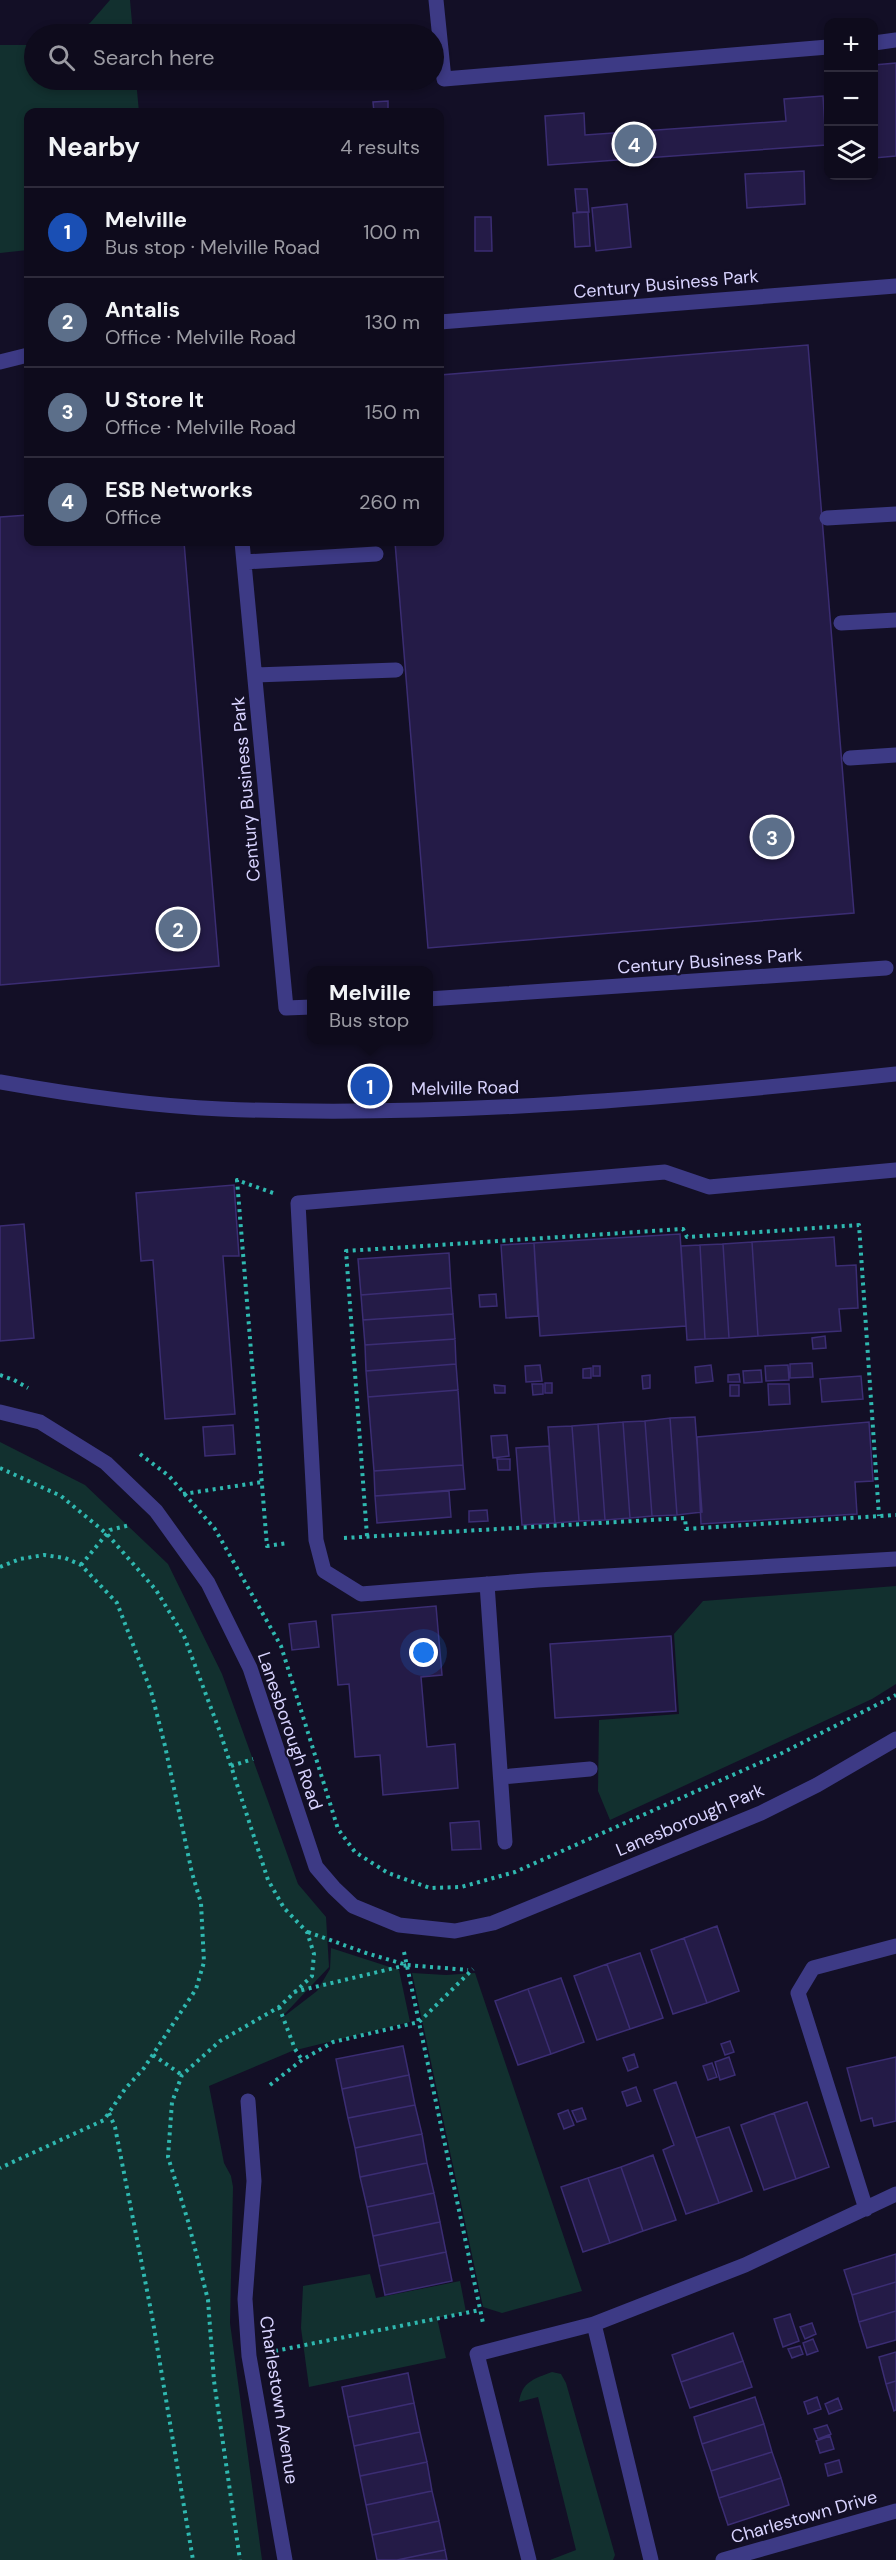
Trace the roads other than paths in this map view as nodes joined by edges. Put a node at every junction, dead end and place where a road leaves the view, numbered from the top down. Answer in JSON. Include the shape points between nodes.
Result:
{"nodes":[{"id":1,"x":436,"y":0,"type":"edge"},
{"id":2,"x":438,"y":24,"type":"edge"},
{"id":3,"x":896,"y":40,"type":"edge"},
{"id":4,"x":878,"y":42,"type":"edge"},
{"id":5,"x":824,"y":47,"type":"edge"},
{"id":6,"x":444,"y":80,"type":"edge"},
{"id":7,"x":896,"y":286,"type":"edge"},
{"id":8,"x":444,"y":322,"type":"edge"},
{"id":9,"x":24,"y":356,"type":"edge"},
{"id":10,"x":0,"y":362,"type":"edge"},
{"id":11,"x":896,"y":514,"type":"edge"},
{"id":12,"x":827,"y":518,"type":"dead end"},
{"id":13,"x":242,"y":546,"type":"edge"},
{"id":14,"x":376,"y":554,"type":"dead end"},
{"id":15,"x":244,"y":562,"type":"junction"},
{"id":16,"x":896,"y":620,"type":"edge"},
{"id":17,"x":841,"y":624,"type":"dead end"},
{"id":18,"x":396,"y":670,"type":"dead end"},
{"id":19,"x":255,"y":675,"type":"junction"},
{"id":20,"x":896,"y":755,"type":"edge"},
{"id":21,"x":850,"y":758,"type":"dead end"},
{"id":22,"x":886,"y":968,"type":"dead end"},
{"id":23,"x":433,"y":999,"type":"edge"},
{"id":24,"x":307,"y":1007,"type":"edge"},
{"id":25,"x":896,"y":1074,"type":"edge"},
{"id":26,"x":0,"y":1082,"type":"edge"},
{"id":27,"x":896,"y":1170,"type":"edge"},
{"id":28,"x":0,"y":1412,"type":"edge"},
{"id":29,"x":896,"y":1559,"type":"edge"},
{"id":30,"x":487,"y":1584,"type":"junction"},
{"id":31,"x":896,"y":1739,"type":"edge"},
{"id":32,"x":590,"y":1769,"type":"dead end"},
{"id":33,"x":501,"y":1777,"type":"junction"},
{"id":34,"x":505,"y":1842,"type":"dead end"},
{"id":35,"x":493,"y":1923,"type":"joint"},
{"id":36,"x":896,"y":1946,"type":"edge"},
{"id":37,"x":248,"y":2101,"type":"road end"},
{"id":38,"x":896,"y":2194,"type":"edge"},
{"id":39,"x":866,"y":2209,"type":"junction"},
{"id":40,"x":594,"y":2324,"type":"junction"},
{"id":41,"x":896,"y":2511,"type":"edge"},
{"id":42,"x":285,"y":2560,"type":"edge"},
{"id":43,"x":529,"y":2560,"type":"edge"},
{"id":44,"x":651,"y":2560,"type":"edge"},
{"id":45,"x":723,"y":2560,"type":"edge"}],
"edges":[{"from":1,"to":2,"type":"street"},
{"from":3,"to":4,"type":"street"},
{"from":5,"to":6,"type":"street"},
{"from":7,"to":8,"type":"street","name":"Century Business Park"},
{"from":9,"to":10,"type":"street"},
{"from":11,"to":12,"type":"street"},
{"from":13,"to":15,"type":"street","name":"Century Business Park"},
{"from":14,"to":15,"type":"street"},
{"from":15,"to":19,"type":"street","name":"Century Business Park"},
{"from":16,"to":17,"type":"street"},
{"from":18,"to":19,"type":"street"},
{"from":19,"to":24,"type":"street","name":"Century Business Park","via":[[286,1008]]},
{"from":20,"to":21,"type":"street"},
{"from":22,"to":23,"type":"street","name":"Century Business Park"},
{"from":25,"to":26,"type":"street","name":"Melville Road","via":[[505,1108],[364,1110],[220,1109],[72,1095]]},
{"from":27,"to":30,"type":"street","via":[[709,1187],[664,1172],[298,1203],[316,1540],[324,1571],[361,1594]]},
{"from":28,"to":35,"type":"street","name":"Lanesborough Road","via":[[40,1422],[106,1463],[156,1511],[208,1583],[250,1668],[316,1867],[353,1906],[399,1925],[455,1931]]},
{"from":29,"to":30,"type":"street"},
{"from":30,"to":33,"type":"street"},
{"from":31,"to":35,"type":"street","name":"Lanesborough Park","via":[[761,1813]]},
{"from":32,"to":33,"type":"street"},
{"from":33,"to":34,"type":"street"},
{"from":36,"to":39,"type":"street","via":[[813,1968],[798,1994]]},
{"from":37,"to":42,"type":"street","name":"Charlestown Avenue","via":[[254,2181],[244,2299],[249,2356]]},
{"from":38,"to":39,"type":"street"},
{"from":39,"to":40,"type":"street","via":[[746,2265]]},
{"from":40,"to":43,"type":"street","via":[[477,2354]]},
{"from":40,"to":44,"type":"street"},
{"from":41,"to":45,"type":"street","name":"Charlestown Drive"}]}
